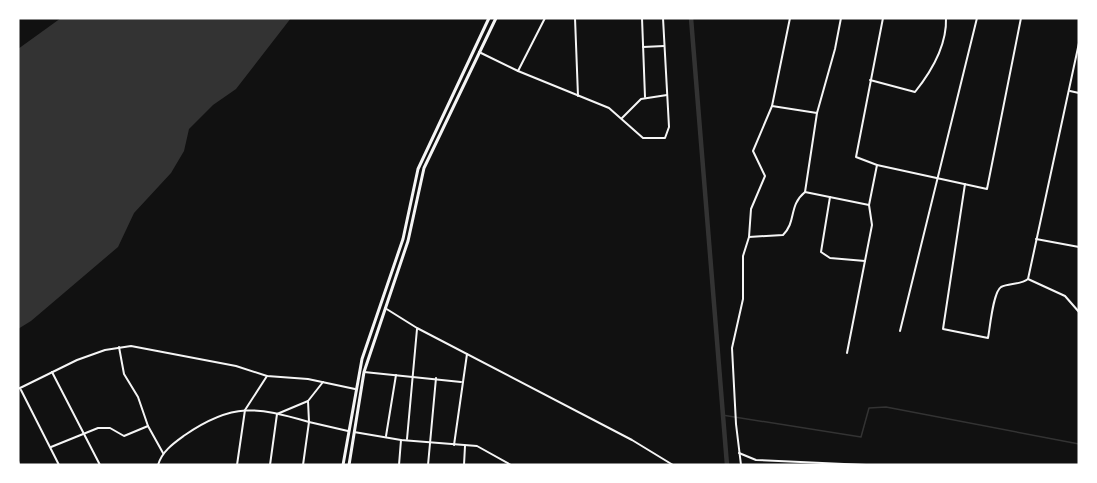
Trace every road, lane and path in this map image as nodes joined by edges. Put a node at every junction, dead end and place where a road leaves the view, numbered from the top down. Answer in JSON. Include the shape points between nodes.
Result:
{"nodes":[{"id":1,"x":489,"y":18,"type":"edge"},
{"id":2,"x":496,"y":18,"type":"edge"},
{"id":3,"x":545,"y":18,"type":"edge"},
{"id":4,"x":575,"y":18,"type":"edge"},
{"id":5,"x":642,"y":18,"type":"edge"},
{"id":6,"x":663,"y":18,"type":"edge"},
{"id":7,"x":790,"y":18,"type":"edge"},
{"id":8,"x":841,"y":18,"type":"edge"},
{"id":9,"x":883,"y":18,"type":"edge"},
{"id":10,"x":946,"y":18,"type":"edge"},
{"id":11,"x":976,"y":18,"type":"edge"},
{"id":12,"x":1021,"y":18,"type":"edge"},
{"id":13,"x":1079,"y":43,"type":"edge"},
{"id":14,"x":665,"y":46,"type":"junction"},
{"id":15,"x":643,"y":48,"type":"junction"},
{"id":16,"x":479,"y":52,"type":"junction"},
{"id":17,"x":518,"y":71,"type":"junction"},
{"id":18,"x":870,"y":80,"type":"junction"},
{"id":19,"x":1069,"y":90,"type":"junction"},
{"id":20,"x":1079,"y":93,"type":"edge"},
{"id":21,"x":667,"y":95,"type":"junction"},
{"id":22,"x":578,"y":96,"type":"junction"},
{"id":23,"x":645,"y":97,"type":"junction"},
{"id":24,"x":772,"y":106,"type":"junction"},
{"id":25,"x":817,"y":113,"type":"junction"},
{"id":26,"x":622,"y":118,"type":"junction"},
{"id":27,"x":877,"y":165,"type":"junction"},
{"id":28,"x":940,"y":177,"type":"junction"},
{"id":29,"x":965,"y":184,"type":"junction"},
{"id":30,"x":805,"y":192,"type":"junction"},
{"id":31,"x":830,"y":197,"type":"junction"},
{"id":32,"x":869,"y":205,"type":"junction"},
{"id":33,"x":749,"y":237,"type":"junction"},
{"id":34,"x":1036,"y":239,"type":"junction"},
{"id":35,"x":1079,"y":247,"type":"edge"},
{"id":36,"x":865,"y":261,"type":"junction"},
{"id":37,"x":1028,"y":279,"type":"junction"},
{"id":38,"x":385,"y":308,"type":"junction"},
{"id":39,"x":1079,"y":312,"type":"edge"},
{"id":40,"x":417,"y":328,"type":"junction"},
{"id":41,"x":900,"y":331,"type":"dead end"},
{"id":42,"x":119,"y":347,"type":"junction"},
{"id":43,"x":847,"y":353,"type":"dead end"},
{"id":44,"x":467,"y":354,"type":"junction"},
{"id":45,"x":52,"y":372,"type":"junction"},
{"id":46,"x":364,"y":372,"type":"junction"},
{"id":47,"x":396,"y":375,"type":"junction"},
{"id":48,"x":413,"y":375,"type":"junction"},
{"id":49,"x":267,"y":376,"type":"junction"},
{"id":50,"x":436,"y":378,"type":"junction"},
{"id":51,"x":323,"y":382,"type":"junction"},
{"id":52,"x":462,"y":382,"type":"junction"},
{"id":53,"x":19,"y":389,"type":"edge"},
{"id":54,"x":355,"y":389,"type":"junction"},
{"id":55,"x":308,"y":401,"type":"junction"},
{"id":56,"x":244,"y":410,"type":"junction"},
{"id":57,"x":277,"y":414,"type":"junction"},
{"id":58,"x":309,"y":422,"type":"junction"},
{"id":59,"x":148,"y":426,"type":"junction"},
{"id":60,"x":348,"y":431,"type":"junction"},
{"id":61,"x":85,"y":432,"type":"junction"},
{"id":62,"x":354,"y":432,"type":"junction"},
{"id":63,"x":386,"y":436,"type":"junction"},
{"id":64,"x":407,"y":439,"type":"junction"},
{"id":65,"x":401,"y":440,"type":"junction"},
{"id":66,"x":430,"y":443,"type":"junction"},
{"id":67,"x":454,"y":445,"type":"junction"},
{"id":68,"x":465,"y":446,"type":"junction"},
{"id":69,"x":51,"y":447,"type":"junction"},
{"id":70,"x":163,"y":453,"type":"junction"},
{"id":71,"x":739,"y":453,"type":"junction"},
{"id":72,"x":503,"y":460,"type":"junction"},
{"id":73,"x":59,"y":465,"type":"edge"},
{"id":74,"x":100,"y":465,"type":"edge"},
{"id":75,"x":158,"y":465,"type":"edge"},
{"id":76,"x":237,"y":465,"type":"edge"},
{"id":77,"x":270,"y":465,"type":"edge"},
{"id":78,"x":303,"y":465,"type":"edge"},
{"id":79,"x":343,"y":465,"type":"edge"},
{"id":80,"x":349,"y":465,"type":"edge"},
{"id":81,"x":399,"y":465,"type":"edge"},
{"id":82,"x":428,"y":465,"type":"edge"},
{"id":83,"x":464,"y":465,"type":"edge"},
{"id":84,"x":502,"y":465,"type":"edge"},
{"id":85,"x":511,"y":465,"type":"edge"},
{"id":86,"x":673,"y":465,"type":"edge"},
{"id":87,"x":741,"y":465,"type":"edge"},
{"id":88,"x":866,"y":465,"type":"edge"}],
"edges":[{"from":1,"to":54,"type":"main road","via":[[420,161],[406,228]]},
{"from":2,"to":16,"type":"main road"},
{"from":3,"to":17,"type":"street"},
{"from":4,"to":22,"type":"street"},
{"from":5,"to":15,"type":"street"},
{"from":6,"to":14,"type":"street"},
{"from":7,"to":24,"type":"street"},
{"from":8,"to":25,"type":"street"},
{"from":9,"to":18,"type":"street"},
{"from":10,"to":18,"type":"street","via":[[941,46],[915,92]]},
{"from":11,"to":28,"type":"street"},
{"from":12,"to":29,"type":"street","via":[[987,189]]},
{"from":13,"to":19,"type":"street"},
{"from":14,"to":15,"type":"street"},
{"from":14,"to":21,"type":"street"},
{"from":15,"to":23,"type":"street"},
{"from":16,"to":17,"type":"street"},
{"from":16,"to":38,"type":"main road","via":[[427,158],[408,241]]},
{"from":17,"to":22,"type":"street"},
{"from":18,"to":27,"type":"street","via":[[856,157]]},
{"from":19,"to":20,"type":"street"},
{"from":19,"to":34,"type":"street"},
{"from":21,"to":23,"type":"street"},
{"from":21,"to":26,"type":"street","via":[[669,128],[665,138],[643,138]]},
{"from":22,"to":26,"type":"street","via":[[609,108]]},
{"from":23,"to":26,"type":"street"},
{"from":24,"to":25,"type":"street"},
{"from":24,"to":33,"type":"street","via":[[753,151],[765,177],[751,210]]},
{"from":25,"to":30,"type":"street"},
{"from":27,"to":28,"type":"street"},
{"from":27,"to":32,"type":"street"},
{"from":28,"to":29,"type":"street"},
{"from":28,"to":41,"type":"street"},
{"from":29,"to":37,"type":"street","via":[[943,329],[988,338],[996,292]]},
{"from":30,"to":31,"type":"street"},
{"from":30,"to":33,"type":"street","via":[[795,201],[791,226],[783,235]]},
{"from":31,"to":32,"type":"street"},
{"from":31,"to":36,"type":"street","via":[[821,252],[830,258]]},
{"from":32,"to":36,"type":"street","via":[[872,225]]},
{"from":33,"to":71,"type":"street","via":[[743,256],[743,298],[732,354]]},
{"from":34,"to":35,"type":"street"},
{"from":34,"to":37,"type":"street"},
{"from":36,"to":43,"type":"street"},
{"from":37,"to":39,"type":"street","via":[[1065,296]]},
{"from":38,"to":40,"type":"street"},
{"from":38,"to":46,"type":"main road"},
{"from":40,"to":44,"type":"street"},
{"from":40,"to":48,"type":"street"},
{"from":42,"to":45,"type":"street"},
{"from":42,"to":49,"type":"street","via":[[236,366]]},
{"from":42,"to":59,"type":"street","via":[[124,374],[138,397]]},
{"from":44,"to":52,"type":"street"},
{"from":44,"to":86,"type":"street"},
{"from":45,"to":53,"type":"street"},
{"from":45,"to":61,"type":"street"},
{"from":46,"to":47,"type":"street"},
{"from":46,"to":62,"type":"main road"},
{"from":47,"to":48,"type":"street"},
{"from":47,"to":63,"type":"street"},
{"from":48,"to":50,"type":"street"},
{"from":48,"to":64,"type":"street"},
{"from":49,"to":51,"type":"street"},
{"from":49,"to":56,"type":"street"},
{"from":50,"to":52,"type":"street"},
{"from":50,"to":66,"type":"street"},
{"from":51,"to":54,"type":"street"},
{"from":51,"to":55,"type":"street"},
{"from":52,"to":67,"type":"street"},
{"from":53,"to":69,"type":"street"},
{"from":54,"to":60,"type":"main road"},
{"from":55,"to":57,"type":"street"},
{"from":55,"to":58,"type":"street"},
{"from":56,"to":57,"type":"street"},
{"from":56,"to":70,"type":"street","via":[[216,416]]},
{"from":56,"to":76,"type":"street"},
{"from":57,"to":58,"type":"street"},
{"from":57,"to":77,"type":"street"},
{"from":58,"to":60,"type":"street"},
{"from":58,"to":78,"type":"street"},
{"from":59,"to":61,"type":"street","via":[[127,436],[103,427]]},
{"from":59,"to":70,"type":"street"},
{"from":60,"to":79,"type":"main road"},
{"from":61,"to":69,"type":"street"},
{"from":61,"to":74,"type":"street"},
{"from":62,"to":63,"type":"street"},
{"from":62,"to":80,"type":"main road"},
{"from":63,"to":65,"type":"street"},
{"from":64,"to":65,"type":"street"},
{"from":64,"to":66,"type":"street"},
{"from":65,"to":81,"type":"street"},
{"from":66,"to":67,"type":"street"},
{"from":66,"to":82,"type":"street"},
{"from":67,"to":68,"type":"street"},
{"from":68,"to":72,"type":"street","via":[[485,449]]},
{"from":68,"to":83,"type":"street"},
{"from":69,"to":73,"type":"street"},
{"from":70,"to":75,"type":"street"},
{"from":71,"to":87,"type":"street"},
{"from":71,"to":88,"type":"street","via":[[756,460]]},
{"from":72,"to":84,"type":"street"},
{"from":72,"to":85,"type":"street"}]}
